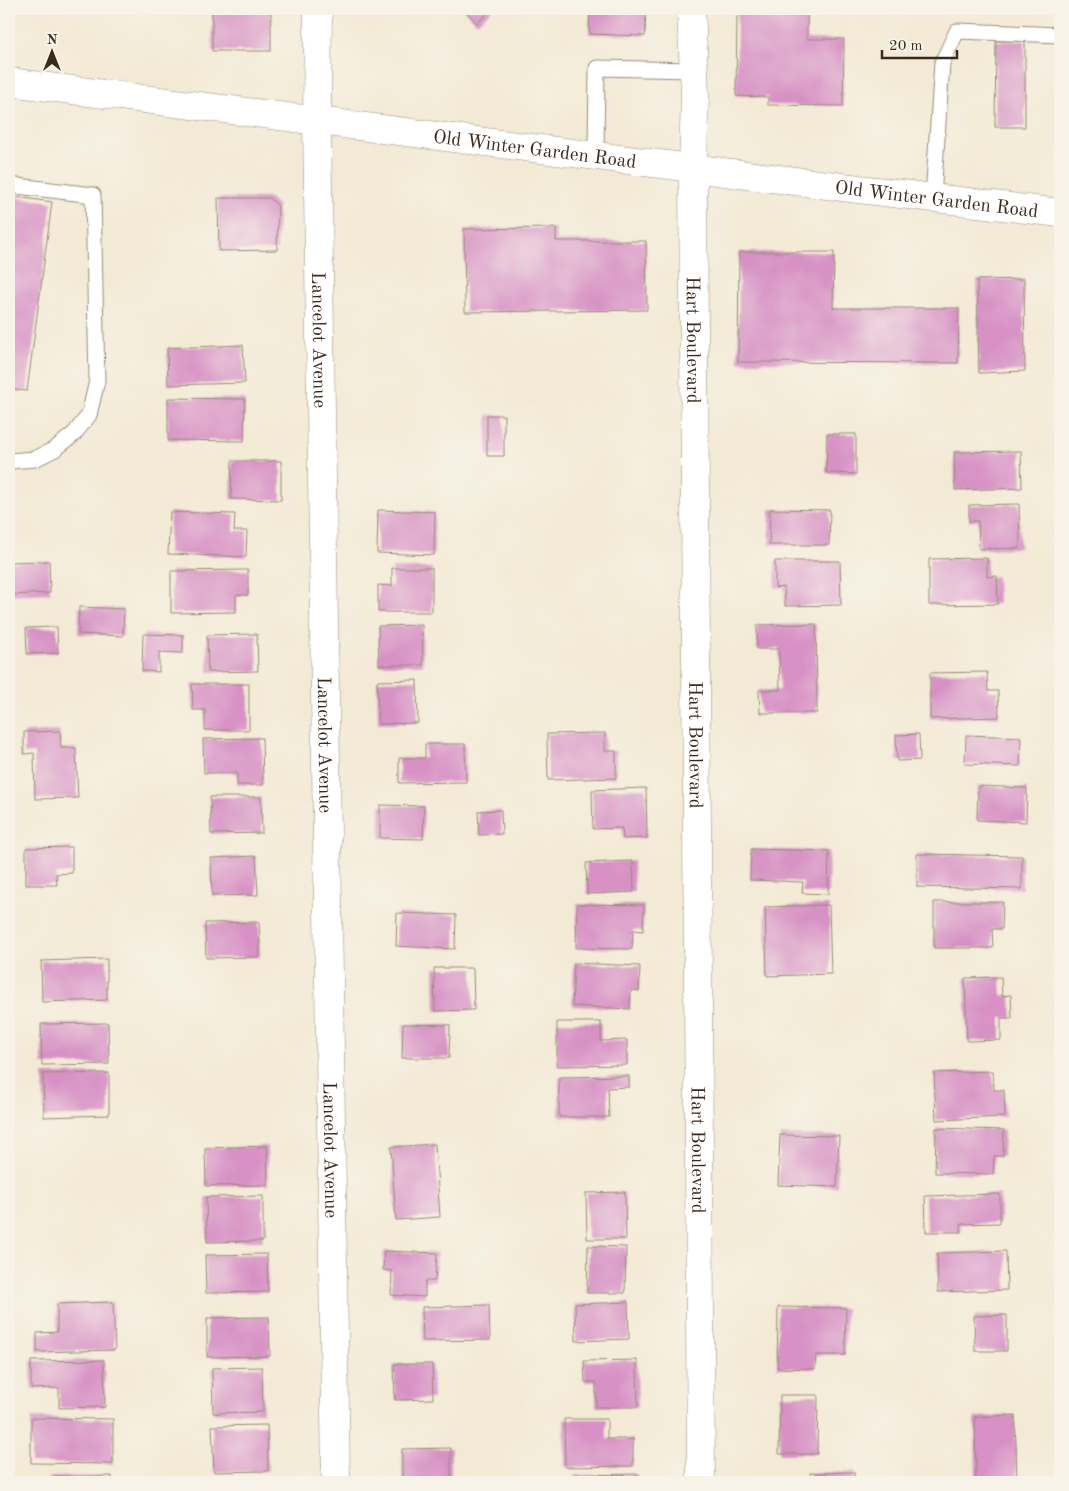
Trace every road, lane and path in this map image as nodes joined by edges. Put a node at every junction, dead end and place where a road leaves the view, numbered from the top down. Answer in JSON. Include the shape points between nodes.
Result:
{"nodes":[{"id":1,"x":318,"y":9,"type":"edge"},
{"id":2,"x":691,"y":9,"type":"edge"},
{"id":3,"x":1060,"y":34,"type":"edge"},
{"id":4,"x":694,"y":70,"type":"junction"},
{"id":5,"x":9,"y":82,"type":"edge"},
{"id":6,"x":317,"y":120,"type":"junction"},
{"id":7,"x":596,"y":156,"type":"junction"},
{"id":8,"x":693,"y":168,"type":"junction"},
{"id":9,"x":9,"y":185,"type":"edge"},
{"id":10,"x":933,"y":198,"type":"junction"},
{"id":11,"x":1060,"y":213,"type":"edge"},
{"id":12,"x":9,"y":461,"type":"edge"},
{"id":13,"x":336,"y":1482,"type":"edge"},
{"id":14,"x":701,"y":1482,"type":"edge"}],
"edges":[{"from":1,"to":6,"type":"street","name":"Lancelot Avenue"},
{"from":2,"to":4,"type":"street","name":"Hart Boulevard"},
{"from":3,"to":10,"type":"lane","via":[[957,31],[942,63]]},
{"from":4,"to":7,"type":"lane","via":[[597,68]]},
{"from":4,"to":8,"type":"street","name":"Hart Boulevard"},
{"from":5,"to":6,"type":"street","name":"Old Winter Garden Road"},
{"from":6,"to":7,"type":"street","name":"Old Winter Garden Road"},
{"from":6,"to":13,"type":"street","name":"Lancelot Avenue"},
{"from":7,"to":8,"type":"street","name":"Old Winter Garden Road"},
{"from":8,"to":10,"type":"street","name":"Old Winter Garden Road"},
{"from":8,"to":14,"type":"street","name":"Hart Boulevard"},
{"from":9,"to":12,"type":"lane","via":[[93,195],[97,381],[89,415],[74,434],[35,459]]},
{"from":10,"to":11,"type":"street","name":"Old Winter Garden Road"}]}
